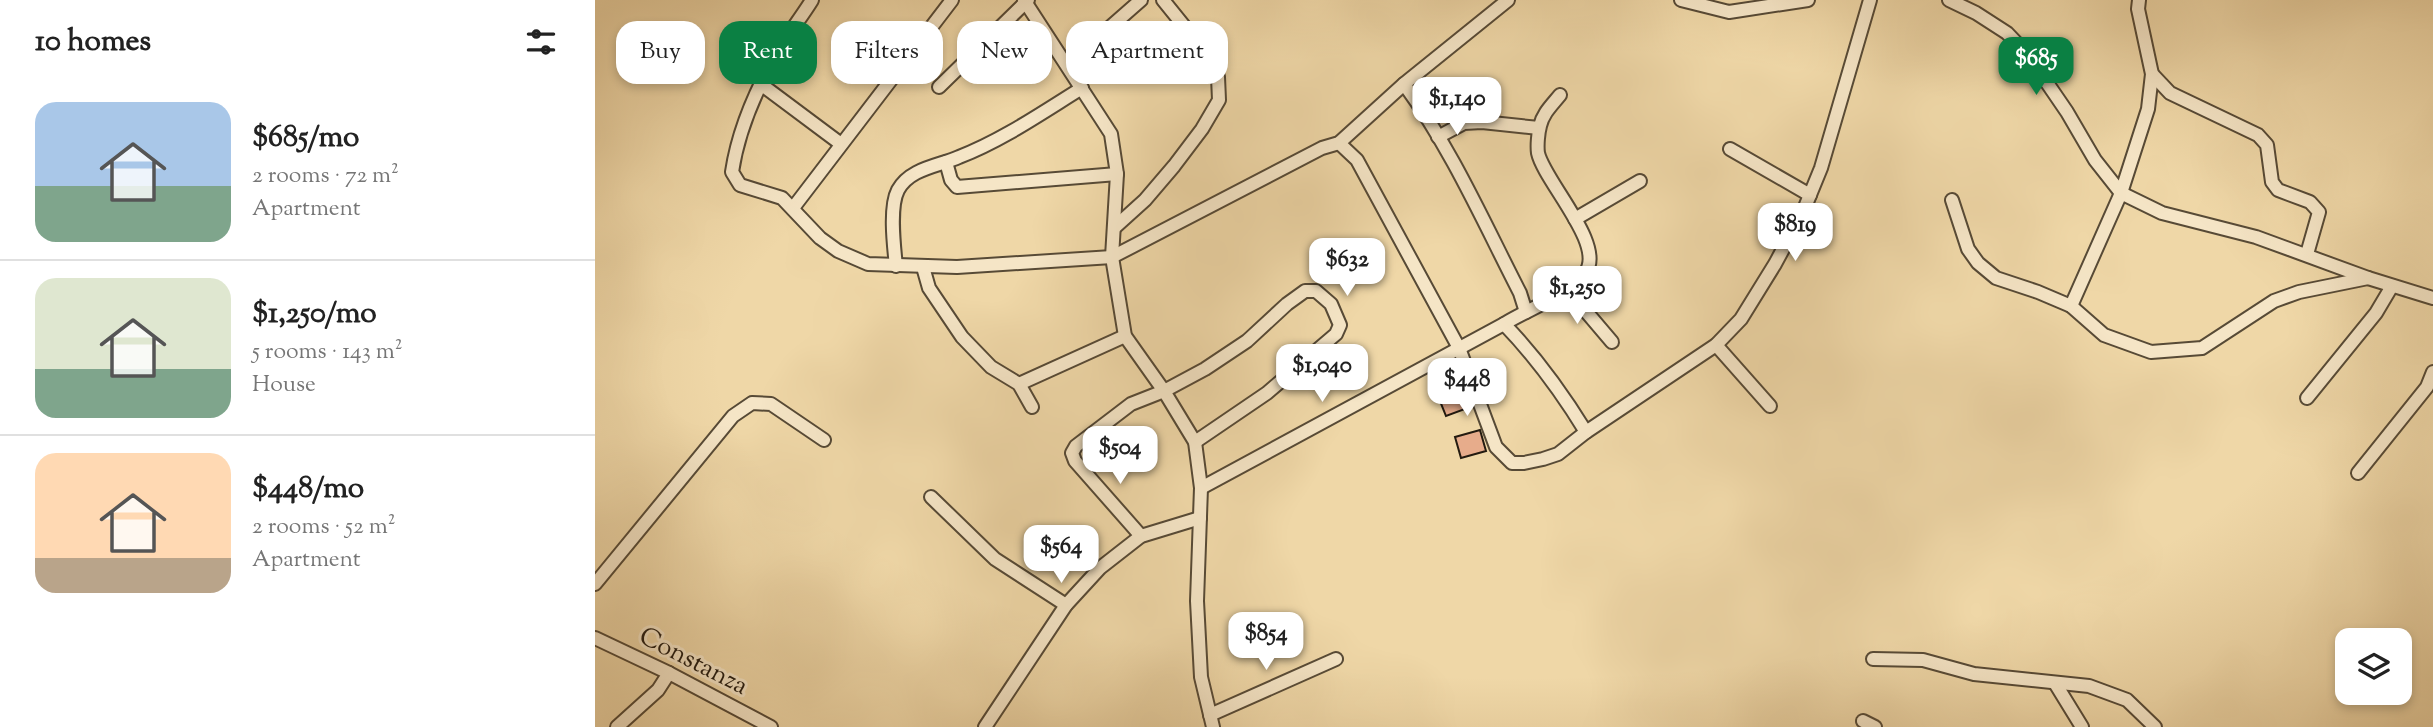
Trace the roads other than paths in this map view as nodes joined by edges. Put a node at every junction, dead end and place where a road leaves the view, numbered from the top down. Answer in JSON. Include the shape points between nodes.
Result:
{"nodes":[{"id":1,"x":812,"y":0,"type":"edge"},
{"id":2,"x":953,"y":0,"type":"edge"},
{"id":3,"x":1141,"y":0,"type":"edge"},
{"id":4,"x":1163,"y":0,"type":"edge"},
{"id":5,"x":1508,"y":0,"type":"edge"},
{"id":6,"x":1681,"y":0,"type":"edge"},
{"id":7,"x":1808,"y":0,"type":"edge"},
{"id":8,"x":1870,"y":0,"type":"edge"},
{"id":9,"x":1949,"y":0,"type":"edge"},
{"id":10,"x":2139,"y":0,"type":"edge"},
{"id":11,"x":1026,"y":1,"type":"edge"},
{"id":12,"x":1117,"y":21,"type":"edge"},
{"id":13,"x":1066,"y":63,"type":"edge"},
{"id":14,"x":2152,"y":74,"type":"junction"},
{"id":15,"x":1079,"y":84,"type":"edge"},
{"id":16,"x":1404,"y":84,"type":"junction"},
{"id":17,"x":762,"y":85,"type":"junction"},
{"id":18,"x":939,"y":87,"type":"dead end"},
{"id":19,"x":1082,"y":88,"type":"junction"},
{"id":20,"x":1560,"y":95,"type":"dead end"},
{"id":21,"x":1539,"y":128,"type":"junction"},
{"id":22,"x":1438,"y":137,"type":"junction"},
{"id":23,"x":1339,"y":143,"type":"junction"},
{"id":24,"x":841,"y":144,"type":"junction"},
{"id":25,"x":1730,"y":149,"type":"dead end"},
{"id":26,"x":946,"y":162,"type":"junction"},
{"id":27,"x":1117,"y":174,"type":"junction"},
{"id":28,"x":1640,"y":181,"type":"dead end"},
{"id":29,"x":2121,"y":193,"type":"junction"},
{"id":30,"x":1810,"y":195,"type":"junction"},
{"id":31,"x":1952,"y":201,"type":"dead end"},
{"id":32,"x":793,"y":208,"type":"junction"},
{"id":33,"x":1576,"y":219,"type":"junction"},
{"id":34,"x":1114,"y":228,"type":"junction"},
{"id":35,"x":2307,"y":254,"type":"junction"},
{"id":36,"x":1112,"y":257,"type":"junction"},
{"id":37,"x":896,"y":265,"type":"junction"},
{"id":38,"x":923,"y":267,"type":"junction"},
{"id":39,"x":2368,"y":278,"type":"junction"},
{"id":40,"x":2392,"y":286,"type":"junction"},
{"id":41,"x":1567,"y":289,"type":"junction"},
{"id":42,"x":2433,"y":298,"type":"edge"},
{"id":43,"x":2071,"y":306,"type":"junction"},
{"id":44,"x":1526,"y":312,"type":"junction"},
{"id":45,"x":1504,"y":324,"type":"junction"},
{"id":46,"x":1125,"y":336,"type":"junction"},
{"id":47,"x":1612,"y":342,"type":"dead end"},
{"id":48,"x":1716,"y":345,"type":"junction"},
{"id":49,"x":1459,"y":348,"type":"junction"},
{"id":50,"x":2433,"y":372,"type":"edge"},
{"id":51,"x":1019,"y":384,"type":"junction"},
{"id":52,"x":1164,"y":391,"type":"junction"},
{"id":53,"x":2307,"y":398,"type":"dead end"},
{"id":54,"x":1770,"y":406,"type":"dead end"},
{"id":55,"x":1032,"y":407,"type":"dead end"},
{"id":56,"x":1586,"y":432,"type":"junction"},
{"id":57,"x":824,"y":440,"type":"dead end"},
{"id":58,"x":1195,"y":442,"type":"junction"},
{"id":59,"x":2358,"y":473,"type":"dead end"},
{"id":60,"x":1201,"y":488,"type":"junction"},
{"id":61,"x":931,"y":497,"type":"dead end"},
{"id":62,"x":1200,"y":519,"type":"junction"},
{"id":63,"x":1141,"y":536,"type":"junction"},
{"id":64,"x":595,"y":583,"type":"edge"},
{"id":65,"x":1066,"y":605,"type":"junction"},
{"id":66,"x":595,"y":638,"type":"edge"},
{"id":67,"x":1336,"y":659,"type":"dead end"},
{"id":68,"x":1873,"y":659,"type":"dead end"},
{"id":69,"x":669,"y":673,"type":"junction"},
{"id":70,"x":2055,"y":683,"type":"junction"},
{"id":71,"x":1211,"y":721,"type":"edge"},
{"id":72,"x":617,"y":727,"type":"edge"},
{"id":73,"x":771,"y":727,"type":"edge"},
{"id":74,"x":985,"y":727,"type":"edge"},
{"id":75,"x":2082,"y":727,"type":"edge"},
{"id":76,"x":2155,"y":727,"type":"edge"}],
"edges":[{"from":1,"to":17,"type":"street"},
{"from":2,"to":24,"type":"street"},
{"from":3,"to":12,"type":"street"},
{"from":4,"to":34,"type":"street","via":[[1205,52],[1218,77],[1219,100],[1174,166]]},
{"from":5,"to":16,"type":"street"},
{"from":6,"to":7,"type":"street","via":[[1729,12]]},
{"from":8,"to":30,"type":"street"},
{"from":9,"to":29,"type":"street","via":[[2007,33],[2028,55]]},
{"from":10,"to":14,"type":"street"},
{"from":11,"to":13,"type":"street"},
{"from":11,"to":18,"type":"street"},
{"from":14,"to":29,"type":"street","via":[[2148,109]]},
{"from":14,"to":35,"type":"street","via":[[2171,93],[2258,135],[2267,145],[2272,182],[2278,190],[2310,202],[2319,212]]},
{"from":15,"to":19,"type":"street"},
{"from":16,"to":22,"type":"street"},
{"from":16,"to":23,"type":"street"},
{"from":17,"to":24,"type":"street"},
{"from":17,"to":32,"type":"street","via":[[741,134],[732,172],[740,185],[782,198]]},
{"from":19,"to":26,"type":"street","via":[[1020,126]]},
{"from":19,"to":27,"type":"street","via":[[1111,134]]},
{"from":20,"to":21,"type":"street","via":[[1544,113]]},
{"from":21,"to":22,"type":"street","via":[[1482,122],[1464,124]]},
{"from":21,"to":33,"type":"street","via":[[1538,153]]},
{"from":22,"to":44,"type":"street"},
{"from":23,"to":36,"type":"street"},
{"from":23,"to":49,"type":"street","via":[[1357,160]]},
{"from":24,"to":32,"type":"street"},
{"from":25,"to":30,"type":"street"},
{"from":26,"to":27,"type":"street","via":[[957,187]]},
{"from":26,"to":37,"type":"street","via":[[916,173],[898,191]]},
{"from":27,"to":34,"type":"street"},
{"from":28,"to":33,"type":"street"},
{"from":29,"to":35,"type":"street","via":[[2162,213]]},
{"from":29,"to":43,"type":"street"},
{"from":30,"to":48,"type":"street","via":[[1762,286],[1741,319]]},
{"from":31,"to":43,"type":"street","via":[[1968,249],[1978,263],[1996,278]]},
{"from":32,"to":37,"type":"street","via":[[838,251],[868,264]]},
{"from":33,"to":41,"type":"street","via":[[1591,255],[1590,266]]},
{"from":34,"to":36,"type":"street"},
{"from":35,"to":39,"type":"street"},
{"from":36,"to":38,"type":"street"},
{"from":36,"to":46,"type":"street"},
{"from":37,"to":38,"type":"street"},
{"from":38,"to":51,"type":"street","via":[[929,288],[962,337],[991,367]]},
{"from":39,"to":40,"type":"street"},
{"from":39,"to":43,"type":"street","via":[[2274,301],[2202,348],[2177,351],[2151,352],[2104,335]]},
{"from":40,"to":42,"type":"street"},
{"from":40,"to":53,"type":"street","via":[[2376,313]]},
{"from":41,"to":44,"type":"street"},
{"from":41,"to":47,"type":"street"},
{"from":44,"to":45,"type":"street"},
{"from":45,"to":49,"type":"street"},
{"from":45,"to":56,"type":"street","via":[[1530,352]]},
{"from":46,"to":51,"type":"street"},
{"from":46,"to":52,"type":"street"},
{"from":48,"to":54,"type":"street"},
{"from":48,"to":56,"type":"street"},
{"from":49,"to":56,"type":"street","via":[[1496,447],[1512,463],[1558,454]]},
{"from":49,"to":60,"type":"street"},
{"from":50,"to":59,"type":"street","via":[[2427,387]]},
{"from":51,"to":55,"type":"street"},
{"from":52,"to":58,"type":"street"},
{"from":52,"to":58,"type":"street","via":[[1247,341],[1305,291],[1316,291],[1331,304],[1340,325],[1336,334],[1267,393]]},
{"from":52,"to":63,"type":"street","via":[[1131,404],[1072,453]]},
{"from":57,"to":64,"type":"street","via":[[771,404],[753,403],[733,416]]},
{"from":58,"to":60,"type":"street"},
{"from":60,"to":62,"type":"street"},
{"from":61,"to":65,"type":"street","via":[[995,559]]},
{"from":62,"to":63,"type":"street"},
{"from":62,"to":71,"type":"street","via":[[1197,601],[1201,677]]},
{"from":63,"to":65,"type":"street","via":[[1100,568]]},
{"from":65,"to":74,"type":"street"},
{"from":66,"to":69,"type":"street","name":"Constanza"},
{"from":67,"to":71,"type":"street"},
{"from":68,"to":70,"type":"street","via":[[1923,660],[1974,674]]},
{"from":69,"to":72,"type":"street","via":[[658,690]]},
{"from":69,"to":73,"type":"street","name":"Constanza"},
{"from":70,"to":75,"type":"street"},
{"from":70,"to":76,"type":"street","via":[[2088,686],[2127,701]]}]}
